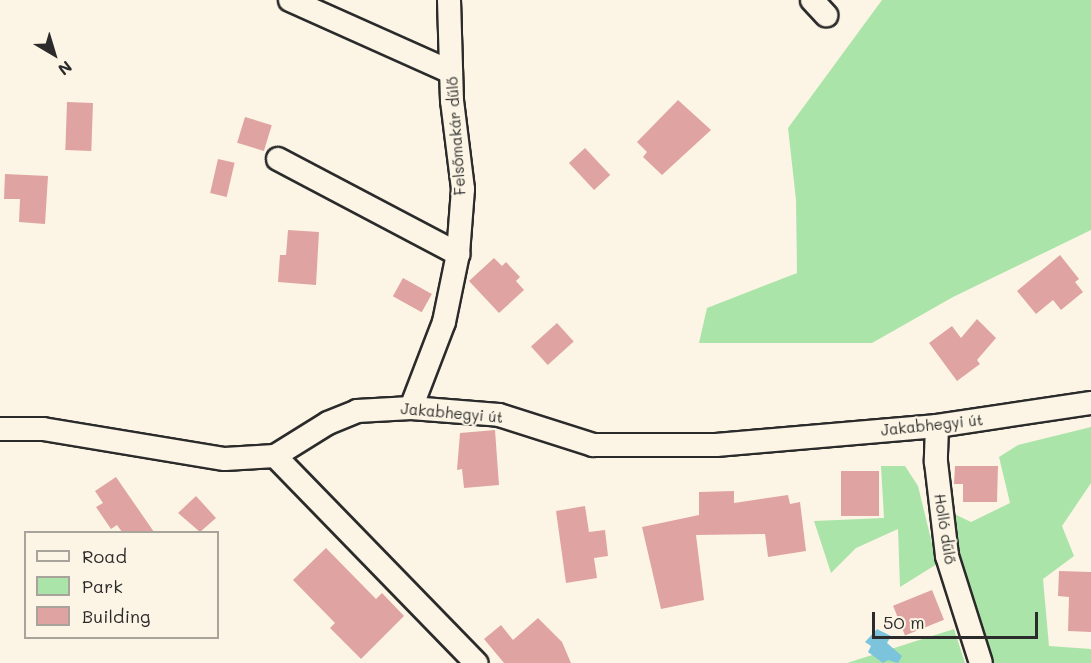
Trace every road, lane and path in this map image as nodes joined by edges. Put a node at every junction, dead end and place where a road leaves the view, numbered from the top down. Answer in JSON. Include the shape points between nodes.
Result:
{"nodes":[{"id":1,"x":290,"y":0,"type":"edge"},
{"id":2,"x":449,"y":0,"type":"edge"},
{"id":3,"x":451,"y":72,"type":"junction"},
{"id":4,"x":278,"y":159,"type":"dead end"},
{"id":5,"x":458,"y":254,"type":"junction"},
{"id":6,"x":1091,"y":403,"type":"edge"},
{"id":7,"x":411,"y":408,"type":"junction"},
{"id":8,"x":937,"y":426,"type":"junction"},
{"id":9,"x":0,"y":429,"type":"edge"},
{"id":10,"x":275,"y":456,"type":"junction"},
{"id":11,"x":476,"y":663,"type":"edge"},
{"id":12,"x":981,"y":663,"type":"edge"}],
"edges":[{"from":1,"to":3,"type":"street"},
{"from":2,"to":3,"type":"street","name":"Felsőmakár dűlő"},
{"from":3,"to":5,"type":"street","name":"Felsőmakár dűlő","via":[[463,189]]},
{"from":4,"to":5,"type":"street"},
{"from":5,"to":7,"type":"street","name":"Felsőmakár dűlő","via":[[444,322]]},
{"from":6,"to":8,"type":"street","name":"Jakabhegyi út"},
{"from":7,"to":8,"type":"street","name":"Jakabhegyi út","via":[[499,415],[593,446],[716,445]]},
{"from":7,"to":10,"type":"street","name":"Jakabhegyi út","via":[[357,411],[328,423]]},
{"from":8,"to":12,"type":"street","name":"Holló dűlő","via":[[936,462],[947,556]]},
{"from":9,"to":10,"type":"street","name":"Jakabhegyi út","via":[[43,429],[225,459]]},
{"from":10,"to":11,"type":"street"}]}
